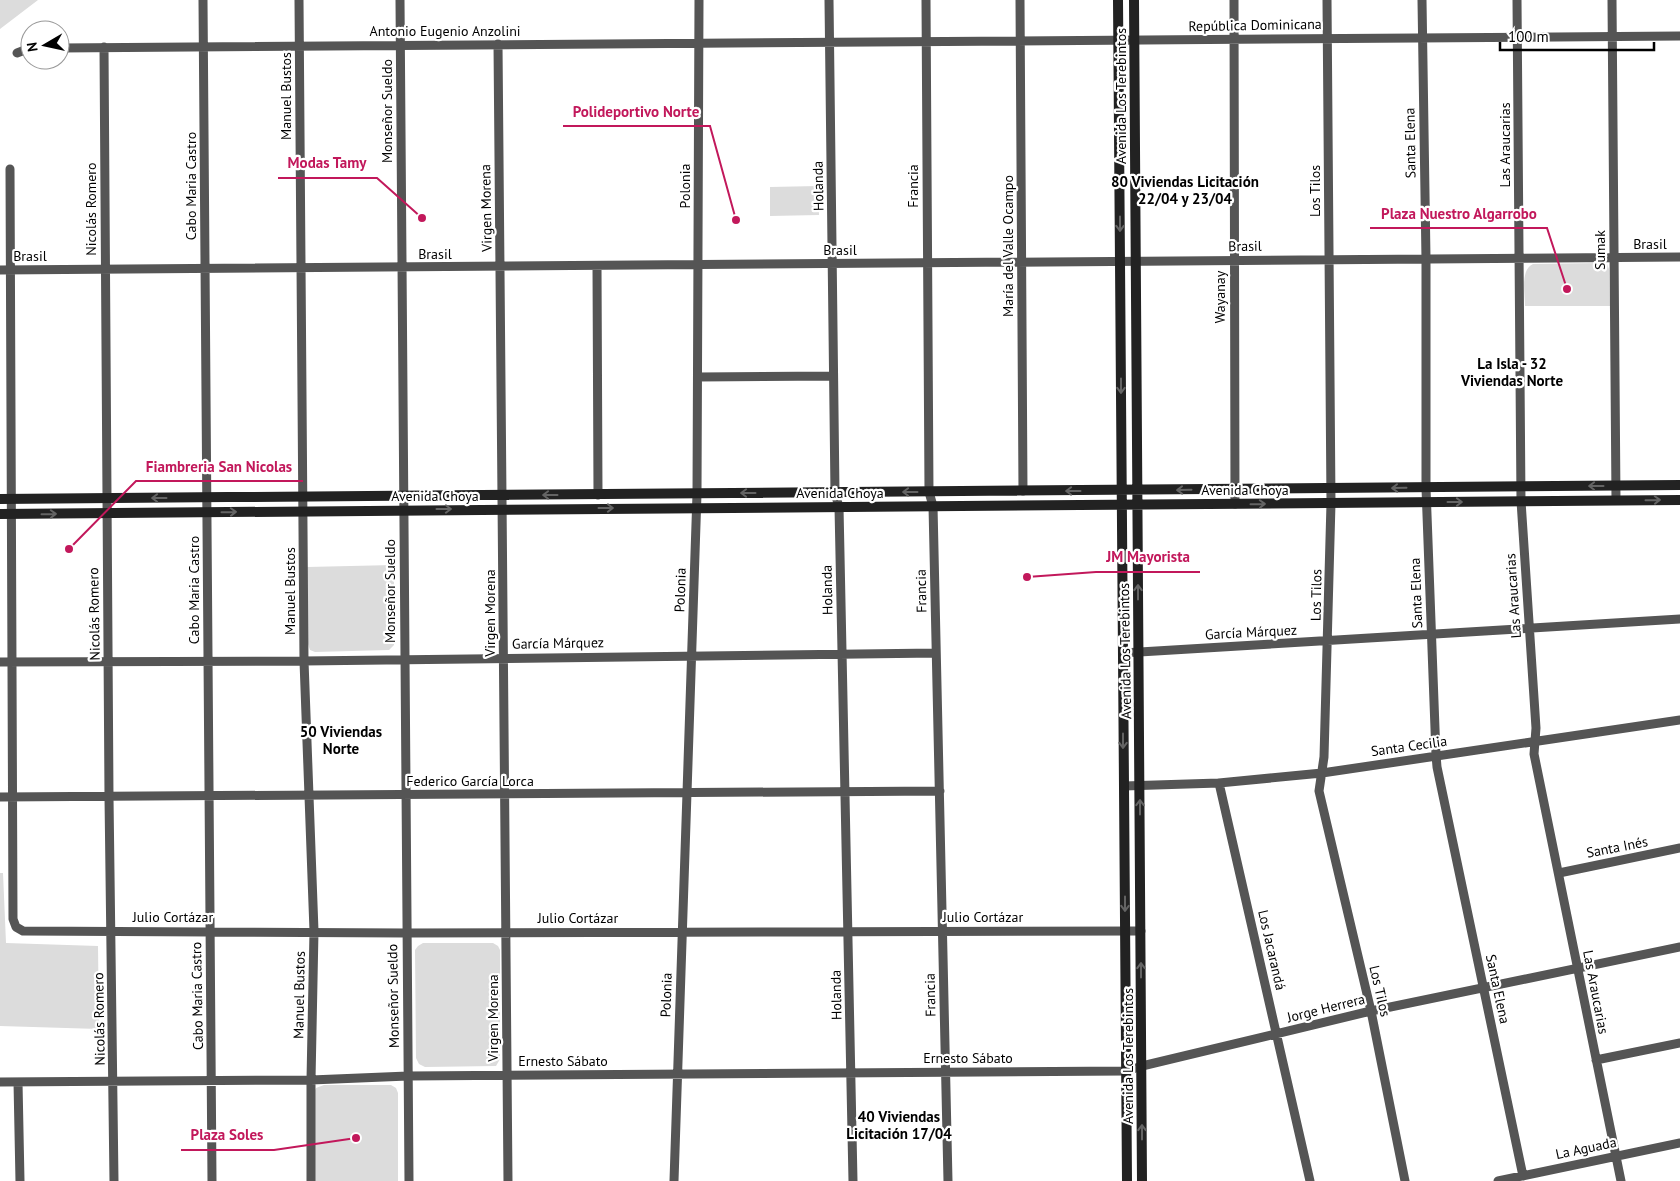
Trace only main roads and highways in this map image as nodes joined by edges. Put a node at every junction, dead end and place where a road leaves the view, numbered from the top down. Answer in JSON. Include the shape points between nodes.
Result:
{"nodes":[{"id":1,"x":1118,"y":0,"type":"edge"},
{"id":2,"x":1134,"y":0,"type":"edge"},
{"id":3,"x":1680,"y":485,"type":"edge"},
{"id":4,"x":1138,"y":490,"type":"junction"},
{"id":5,"x":1122,"y":491,"type":"junction"},
{"id":6,"x":0,"y":499,"type":"edge"},
{"id":7,"x":1680,"y":500,"type":"edge"},
{"id":8,"x":1122,"y":505,"type":"junction"},
{"id":9,"x":1138,"y":505,"type":"junction"},
{"id":10,"x":0,"y":514,"type":"edge"},
{"id":11,"x":1127,"y":1181,"type":"edge"},
{"id":12,"x":1142,"y":1181,"type":"edge"}],
"edges":[{"from":1,"to":5,"type":"main road","name":"Avenida Los Terebintos","one_way":true},
{"from":2,"to":4,"type":"main road","name":"Avenida Los Terebintos"},
{"from":3,"to":4,"type":"main road","name":"Avenida Choya","one_way":true},
{"from":4,"to":5,"type":"main road","name":"Avenida Choya"},
{"from":4,"to":9,"type":"main road","name":"Avenida Los Terebintos"},
{"from":5,"to":6,"type":"main road","name":"Avenida Choya","one_way":true},
{"from":5,"to":8,"type":"main road","name":"Avenida Los Terebintos"},
{"from":9,"to":7,"type":"main road","name":"Avenida Choya","one_way":true},
{"from":8,"to":9,"type":"main road","name":"Avenida Choya"},
{"from":10,"to":8,"type":"main road","name":"Avenida Choya","one_way":true},
{"from":8,"to":11,"type":"main road","name":"Avenida Los Terebintos","one_way":true},
{"from":12,"to":9,"type":"main road","name":"Avenida Los Terebintos","one_way":true}]}
